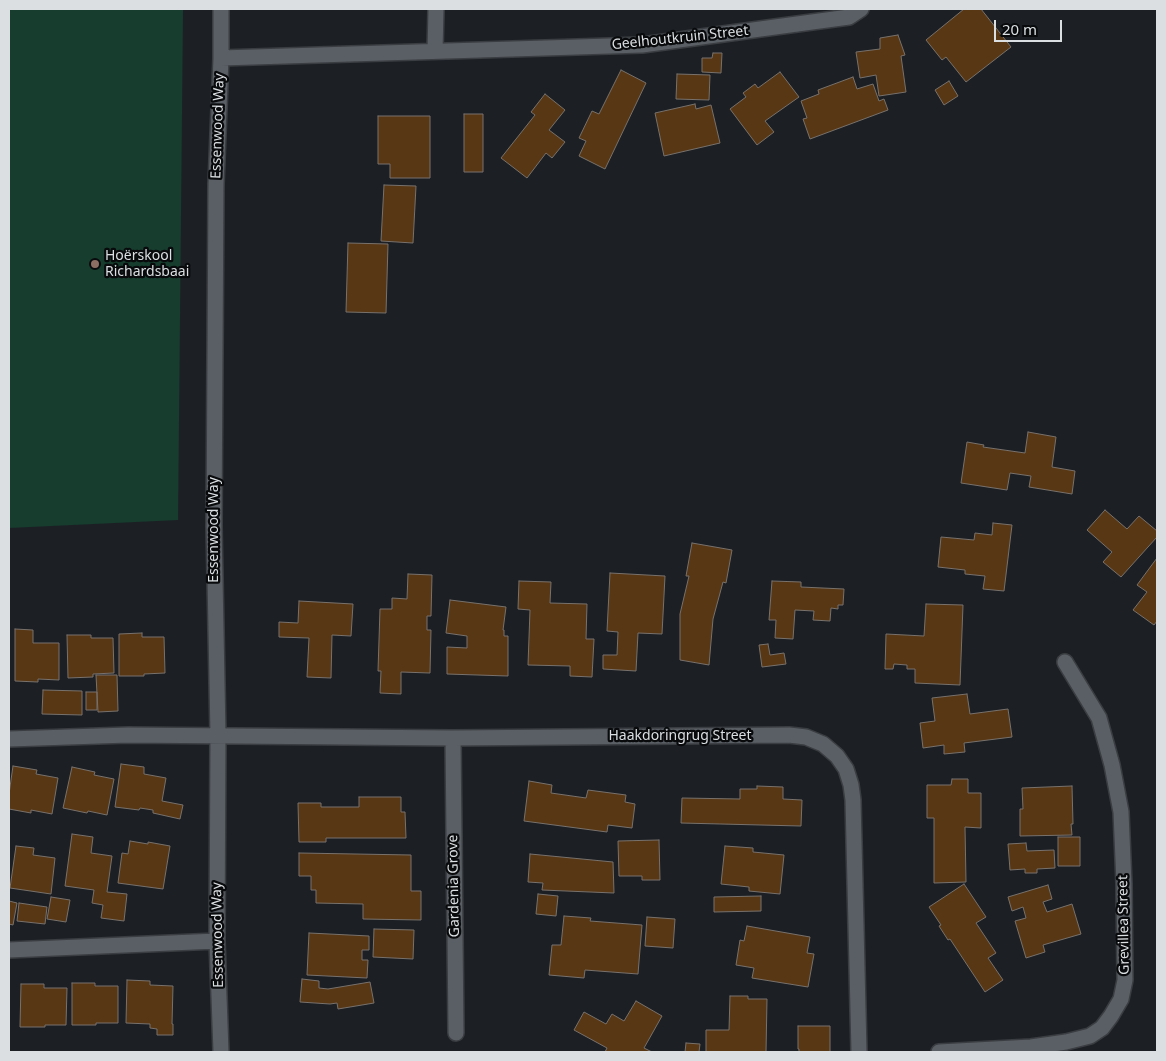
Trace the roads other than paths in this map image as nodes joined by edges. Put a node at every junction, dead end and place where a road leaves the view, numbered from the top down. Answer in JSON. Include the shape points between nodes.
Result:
{"nodes":[{"id":1,"x":221,"y":9,"type":"edge"},
{"id":2,"x":436,"y":9,"type":"edge"},
{"id":3,"x":861,"y":9,"type":"edge"},
{"id":4,"x":436,"y":51,"type":"junction"},
{"id":5,"x":221,"y":58,"type":"junction"},
{"id":6,"x":1065,"y":662,"type":"dead end"},
{"id":7,"x":218,"y":735,"type":"junction"},
{"id":8,"x":453,"y":738,"type":"junction"},
{"id":9,"x":9,"y":739,"type":"edge"},
{"id":10,"x":218,"y":942,"type":"junction"},
{"id":11,"x":9,"y":950,"type":"edge"},
{"id":12,"x":456,"y":1033,"type":"dead end"},
{"id":13,"x":221,"y":1052,"type":"edge"},
{"id":14,"x":859,"y":1052,"type":"edge"},
{"id":15,"x":939,"y":1052,"type":"edge"}],
"edges":[{"from":1,"to":5,"type":"street","name":"Essenwood Way"},
{"from":2,"to":4,"type":"street"},
{"from":3,"to":4,"type":"street","name":"Geelhoutkruin Street","via":[[849,17],[642,45]]},
{"from":4,"to":5,"type":"street","name":"Geelhoutkruin Street"},
{"from":5,"to":7,"type":"street","name":"Essenwood Way","via":[[216,184],[214,526]]},
{"from":6,"to":15,"type":"street","name":"Grevillea Street","via":[[1099,718],[1121,812],[1125,980],[1121,999],[1102,1028],[1090,1036],[1031,1047]]},
{"from":7,"to":8,"type":"street","name":"Haakdoringrug Street"},
{"from":7,"to":9,"type":"street","name":"Haakdoringrug Street"},
{"from":7,"to":10,"type":"street","name":"Essenwood Way"},
{"from":8,"to":12,"type":"street","name":"Gardenia Grove"},
{"from":8,"to":14,"type":"street","name":"Haakdoringrug Street","via":[[789,735],[823,744],[846,769],[853,800]]},
{"from":10,"to":11,"type":"street"},
{"from":10,"to":13,"type":"street","name":"Essenwood Way"}]}
